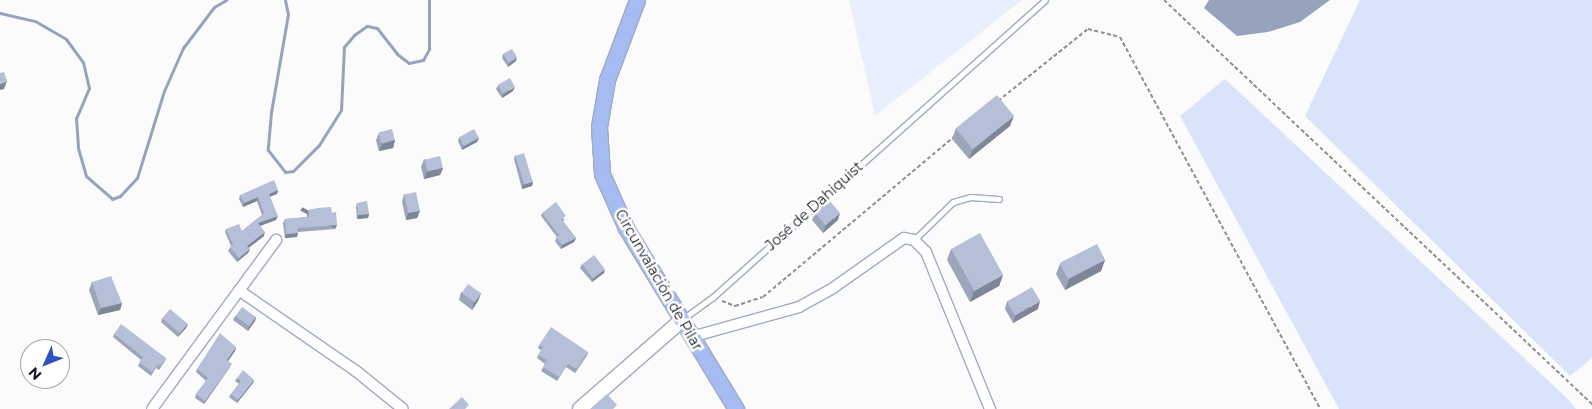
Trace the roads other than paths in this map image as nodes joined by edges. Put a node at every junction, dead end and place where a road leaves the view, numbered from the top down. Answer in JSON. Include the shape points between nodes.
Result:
{"nodes":[{"id":1,"x":638,"y":0,"type":"edge"},
{"id":2,"x":1045,"y":0,"type":"edge"},
{"id":3,"x":999,"y":199,"type":"dead end"},
{"id":4,"x":276,"y":240,"type":"dead end"},
{"id":5,"x":914,"y":240,"type":"junction"},
{"id":6,"x":240,"y":290,"type":"junction"},
{"id":7,"x":680,"y":321,"type":"junction"},
{"id":8,"x":691,"y":337,"type":"junction"},
{"id":9,"x":152,"y":409,"type":"edge"},
{"id":10,"x":403,"y":409,"type":"edge"},
{"id":11,"x":580,"y":409,"type":"edge"},
{"id":12,"x":736,"y":409,"type":"edge"},
{"id":13,"x":990,"y":409,"type":"edge"}],
"edges":[{"from":1,"to":7,"type":"main road","name":"Circunvalación de Pilar","via":[[607,80],[599,127],[602,174],[626,228]]},
{"from":2,"to":7,"type":"lane","name":"José de Dahiquist","via":[[713,297]]},
{"from":3,"to":5,"type":"lane","via":[[970,197],[952,202]]},
{"from":4,"to":6,"type":"street"},
{"from":5,"to":8,"type":"street","via":[[904,238],[833,288],[799,307]]},
{"from":5,"to":13,"type":"street","via":[[926,252]]},
{"from":6,"to":9,"type":"street"},
{"from":6,"to":10,"type":"street","via":[[356,371]]},
{"from":7,"to":8,"type":"main road","name":"Circunvalación de Pilar"},
{"from":7,"to":11,"type":"main road","name":"José de Dahiquist"},
{"from":8,"to":12,"type":"main road","name":"Circunvalación de Pilar"}]}
